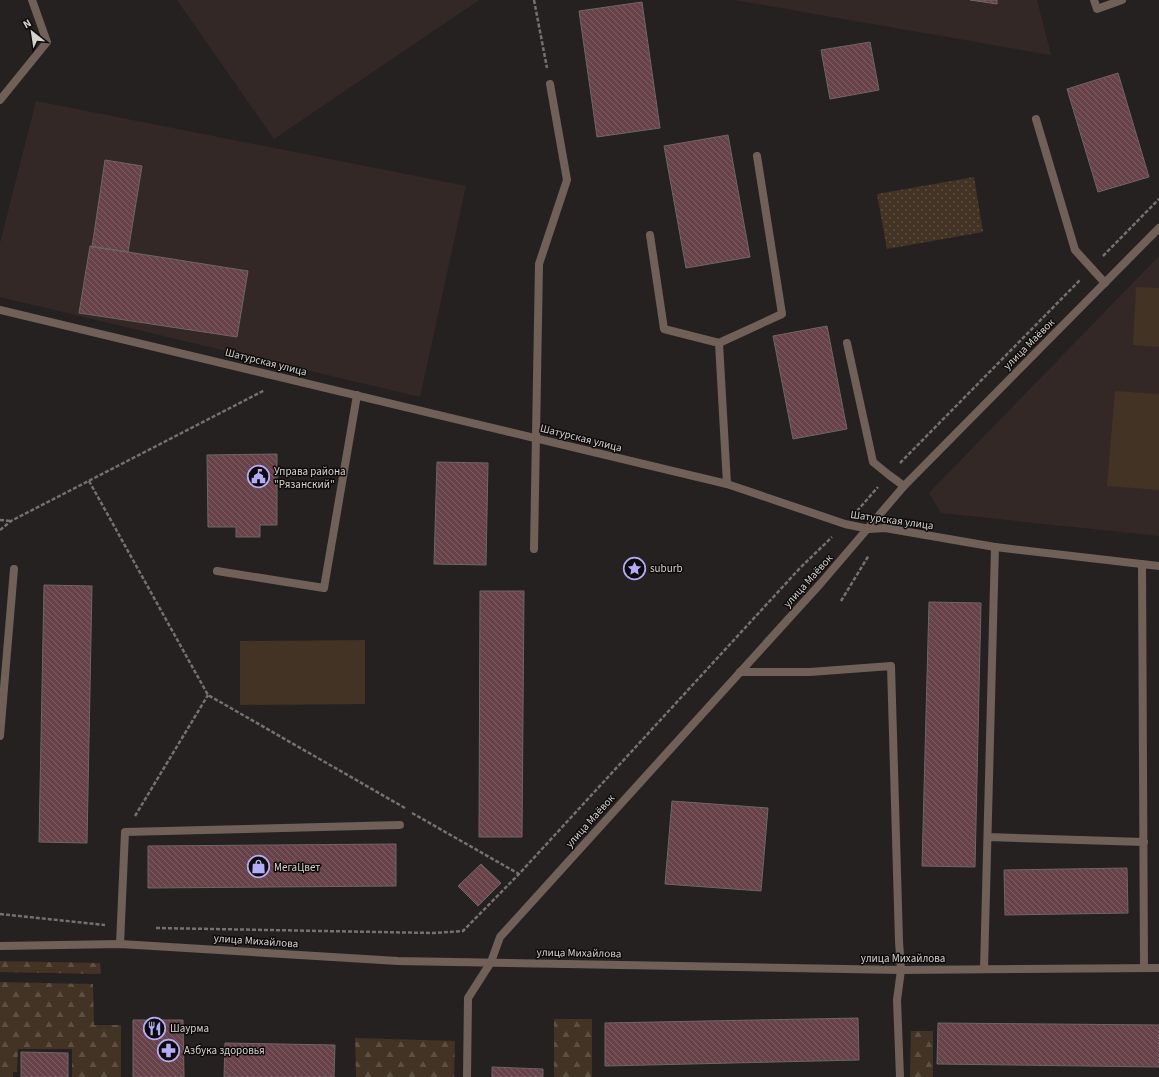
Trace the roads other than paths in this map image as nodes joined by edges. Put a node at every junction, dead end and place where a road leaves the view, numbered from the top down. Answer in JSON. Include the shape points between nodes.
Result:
{"nodes":[{"id":1,"x":32,"y":0,"type":"edge"},
{"id":2,"x":1094,"y":0,"type":"edge"},
{"id":3,"x":1122,"y":0,"type":"edge"},
{"id":4,"x":550,"y":84,"type":"road end"},
{"id":5,"x":0,"y":100,"type":"edge"},
{"id":6,"x":1036,"y":119,"type":"dead end"},
{"id":7,"x":757,"y":156,"type":"dead end"},
{"id":8,"x":1159,"y":228,"type":"edge"},
{"id":9,"x":650,"y":235,"type":"dead end"},
{"id":10,"x":1105,"y":283,"type":"junction"},
{"id":11,"x":0,"y":310,"type":"edge"},
{"id":12,"x":719,"y":343,"type":"junction"},
{"id":13,"x":847,"y":343,"type":"dead end"},
{"id":14,"x":357,"y":395,"type":"junction"},
{"id":15,"x":535,"y":438,"type":"junction"},
{"id":16,"x":727,"y":484,"type":"junction"},
{"id":17,"x":904,"y":486,"type":"junction"},
{"id":18,"x":869,"y":529,"type":"junction"},
{"id":19,"x":995,"y":546,"type":"junction"},
{"id":20,"x":534,"y":549,"type":"dead end"},
{"id":21,"x":1142,"y":564,"type":"junction"},
{"id":22,"x":1159,"y":566,"type":"edge"},
{"id":23,"x":14,"y":569,"type":"dead end"},
{"id":24,"x":217,"y":571,"type":"dead end"},
{"id":25,"x":740,"y":672,"type":"junction"},
{"id":26,"x":0,"y":736,"type":"edge"},
{"id":27,"x":400,"y":824,"type":"dead end"},
{"id":28,"x":988,"y":837,"type":"junction"},
{"id":29,"x":1144,"y":842,"type":"junction"},
{"id":30,"x":120,"y":944,"type":"junction"},
{"id":31,"x":0,"y":946,"type":"edge"},
{"id":32,"x":491,"y":962,"type":"junction"},
{"id":33,"x":1144,"y":968,"type":"junction"},
{"id":34,"x":1159,"y":968,"type":"edge"},
{"id":35,"x":984,"y":969,"type":"junction"},
{"id":36,"x":901,"y":970,"type":"junction"},
{"id":37,"x":467,"y":1077,"type":"edge"},
{"id":38,"x":900,"y":1077,"type":"edge"}],
"edges":[{"from":1,"to":5,"type":"street","via":[[47,42]]},
{"from":2,"to":3,"type":"street","via":[[1097,9]]},
{"from":4,"to":15,"type":"street","via":[[567,180],[539,264]]},
{"from":6,"to":10,"type":"street","via":[[1075,250]]},
{"from":7,"to":12,"type":"street","via":[[782,314]]},
{"from":8,"to":10,"type":"street","name":"улица Маёвок"},
{"from":9,"to":12,"type":"street","via":[[664,329]]},
{"from":10,"to":17,"type":"street","name":"улица Маёвок"},
{"from":11,"to":14,"type":"street","name":"Шатурская улица"},
{"from":12,"to":16,"type":"street"},
{"from":13,"to":17,"type":"street","via":[[873,462]]},
{"from":14,"to":15,"type":"street","name":"Шатурская улица"},
{"from":14,"to":24,"type":"street","via":[[324,588]]},
{"from":15,"to":16,"type":"street","name":"Шатурская улица"},
{"from":15,"to":20,"type":"street"},
{"from":16,"to":18,"type":"street","name":"Шатурская улица","via":[[845,524]]},
{"from":17,"to":18,"type":"street","name":"улица Маёвок"},
{"from":18,"to":19,"type":"street","name":"Шатурская улица","via":[[885,528]]},
{"from":18,"to":25,"type":"street","name":"улица Маёвок"},
{"from":19,"to":21,"type":"street","name":"Шатурская улица"},
{"from":19,"to":28,"type":"street"},
{"from":21,"to":22,"type":"street","name":"Шатурская улица"},
{"from":21,"to":29,"type":"street"},
{"from":23,"to":26,"type":"street"},
{"from":25,"to":32,"type":"street","name":"улица Маёвок","via":[[500,938]]},
{"from":25,"to":36,"type":"street","via":[[810,672],[891,666],[898,941]]},
{"from":27,"to":30,"type":"street","via":[[125,832]]},
{"from":28,"to":29,"type":"street"},
{"from":28,"to":35,"type":"street"},
{"from":29,"to":33,"type":"street"},
{"from":30,"to":31,"type":"street","name":"улица Михайлова"},
{"from":30,"to":32,"type":"street","name":"улица Михайлова","via":[[398,961]]},
{"from":32,"to":36,"type":"street","name":"улица Михайлова"},
{"from":32,"to":37,"type":"street","name":"улица Маёвок","via":[[468,998]]},
{"from":33,"to":34,"type":"street","name":"улица Михайлова"},
{"from":33,"to":35,"type":"street","name":"улица Михайлова"},
{"from":35,"to":36,"type":"street","name":"улица Михайлова"},
{"from":36,"to":38,"type":"street","via":[[897,1000]]}]}
